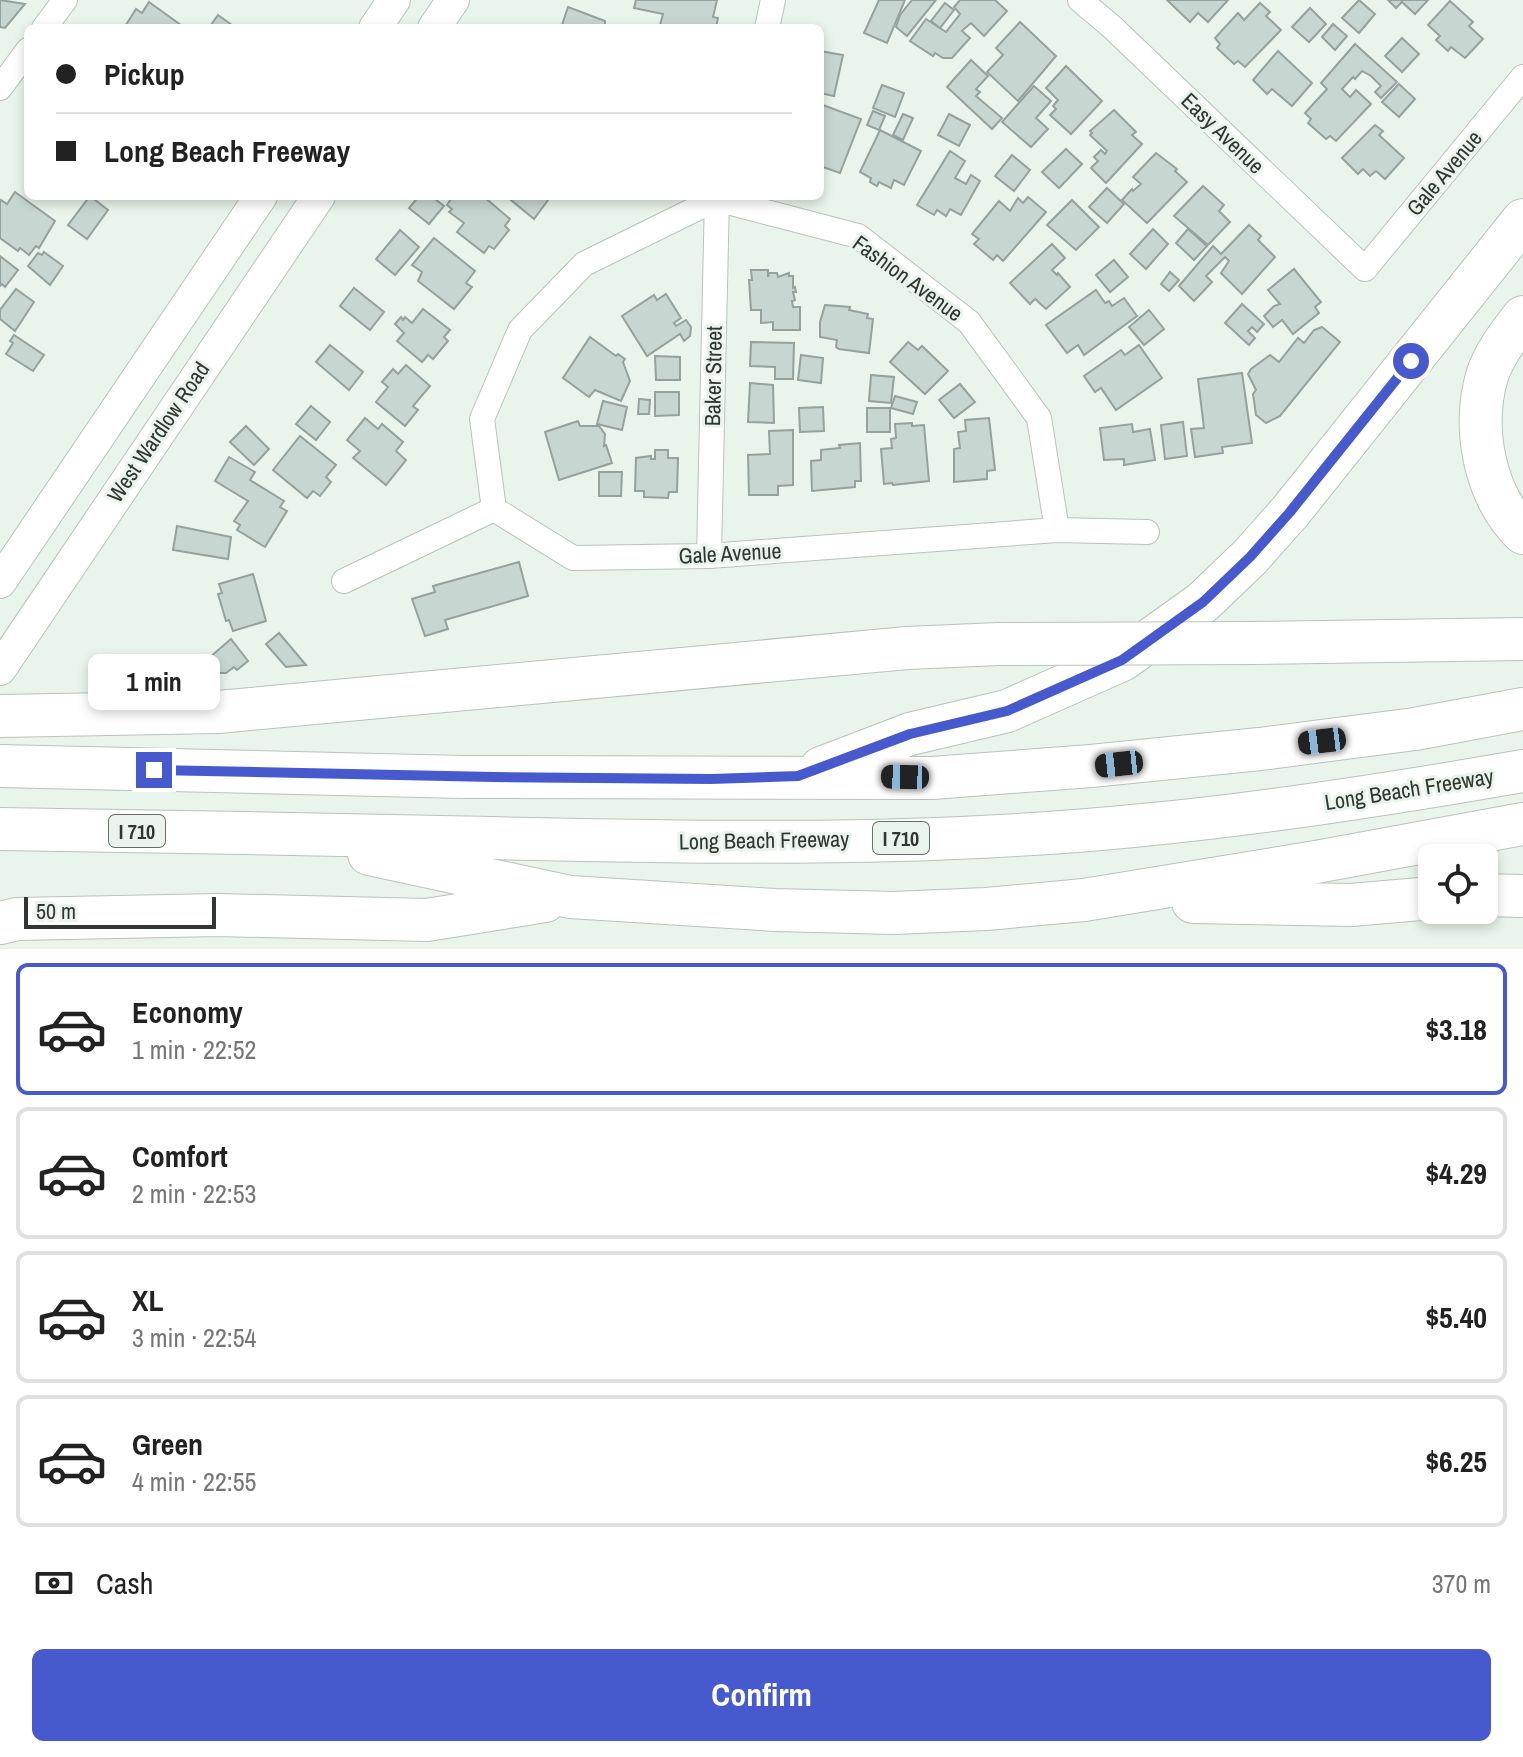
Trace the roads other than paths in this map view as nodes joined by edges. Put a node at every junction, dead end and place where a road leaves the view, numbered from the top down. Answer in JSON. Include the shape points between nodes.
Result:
{"nodes":[{"id":1,"x":65,"y":0,"type":"edge"},
{"id":2,"x":394,"y":0,"type":"edge"},
{"id":3,"x":453,"y":0,"type":"edge"},
{"id":4,"x":773,"y":0,"type":"edge"},
{"id":5,"x":1080,"y":0,"type":"edge"},
{"id":6,"x":47,"y":24,"type":"edge"},
{"id":7,"x":378,"y":24,"type":"edge"},
{"id":8,"x":437,"y":24,"type":"edge"},
{"id":9,"x":768,"y":24,"type":"edge"},
{"id":10,"x":24,"y":55,"type":"edge"},
{"id":11,"x":1523,"y":77,"type":"edge"},
{"id":12,"x":0,"y":88,"type":"edge"},
{"id":13,"x":258,"y":200,"type":"edge"},
{"id":14,"x":316,"y":200,"type":"edge"},
{"id":15,"x":711,"y":200,"type":"edge"},
{"id":16,"x":717,"y":200,"type":"edge"},
{"id":17,"x":728,"y":200,"type":"edge"},
{"id":18,"x":1523,"y":220,"type":"edge"},
{"id":19,"x":1365,"y":269,"type":"joint"},
{"id":20,"x":1523,"y":317,"type":"edge"},
{"id":21,"x":494,"y":509,"type":"junction"},
{"id":22,"x":1057,"y":530,"type":"junction"},
{"id":23,"x":1147,"y":532,"type":"dead end"},
{"id":24,"x":1523,"y":533,"type":"edge"},
{"id":25,"x":709,"y":556,"type":"junction"},
{"id":26,"x":344,"y":581,"type":"dead end"},
{"id":27,"x":0,"y":582,"type":"edge"},
{"id":28,"x":1523,"y":639,"type":"edge"},
{"id":29,"x":0,"y":669,"type":"edge"},
{"id":30,"x":1523,"y":709,"type":"edge"},
{"id":31,"x":0,"y":716,"type":"edge"},
{"id":32,"x":0,"y":766,"type":"edge"},
{"id":33,"x":1523,"y":771,"type":"edge"},
{"id":34,"x":798,"y":776,"type":"junction"},
{"id":35,"x":1523,"y":824,"type":"edge"},
{"id":36,"x":0,"y":829,"type":"edge"},
{"id":37,"x":274,"y":833,"type":"junction"},
{"id":38,"x":1498,"y":895,"type":"edge"},
{"id":39,"x":1523,"y":896,"type":"edge"},
{"id":40,"x":570,"y":897,"type":"junction"},
{"id":41,"x":1418,"y":899,"type":"edge"},
{"id":42,"x":1084,"y":900,"type":"junction"},
{"id":43,"x":0,"y":923,"type":"edge"}],
"edges":[{"from":1,"to":6,"type":"street"},
{"from":2,"to":7,"type":"main road"},
{"from":3,"to":8,"type":"main road"},
{"from":4,"to":9,"type":"street"},
{"from":5,"to":19,"type":"street","name":"Easy Avenue"},
{"from":10,"to":12,"type":"street"},
{"from":11,"to":19,"type":"street","name":"Gale Avenue"},
{"from":13,"to":27,"type":"main road"},
{"from":14,"to":29,"type":"main road","name":"West Wardlow Road"},
{"from":15,"to":21,"type":"street","via":[[584,264],[520,330],[482,419]]},
{"from":16,"to":25,"type":"street","name":"Baker Street"},
{"from":17,"to":22,"type":"street","name":"Fashion Avenue","via":[[858,236],[969,322],[1039,418]]},
{"from":18,"to":34,"type":"highway","via":[[1290,512],[1203,602],[1122,660],[1057,691],[1007,711],[910,734]]},
{"from":20,"to":24,"type":"highway","via":[[1488,374],[1481,426],[1489,478]]},
{"from":21,"to":25,"type":"street","name":"Gale Avenue","via":[[573,558]]},
{"from":21,"to":26,"type":"street"},
{"from":22,"to":23,"type":"street","name":"Gale Avenue"},
{"from":22,"to":25,"type":"street","name":"Gale Avenue"},
{"from":28,"to":31,"type":"highway","bridge":true,"via":[[907,648],[218,712]]},
{"from":30,"to":34,"type":"highway","via":[[1399,731],[1091,766],[932,778]]},
{"from":32,"to":34,"type":"highway","via":[[447,777]]},
{"from":33,"to":37,"type":"highway","name":"Long Beach Freeway","number":"I 710","via":[[1217,816],[994,835],[647,841]]},
{"from":35,"to":42,"type":"highway"},
{"from":36,"to":37,"type":"highway","name":"Long Beach Freeway","number":"I 710"},
{"from":37,"to":40,"type":"highway"},
{"from":38,"to":39,"type":"highway"},
{"from":40,"to":42,"type":"highway","via":[[894,913]]},
{"from":40,"to":43,"type":"highway","via":[[427,920],[218,915]]},
{"from":41,"to":42,"type":"highway","via":[[1351,905]]}]}
